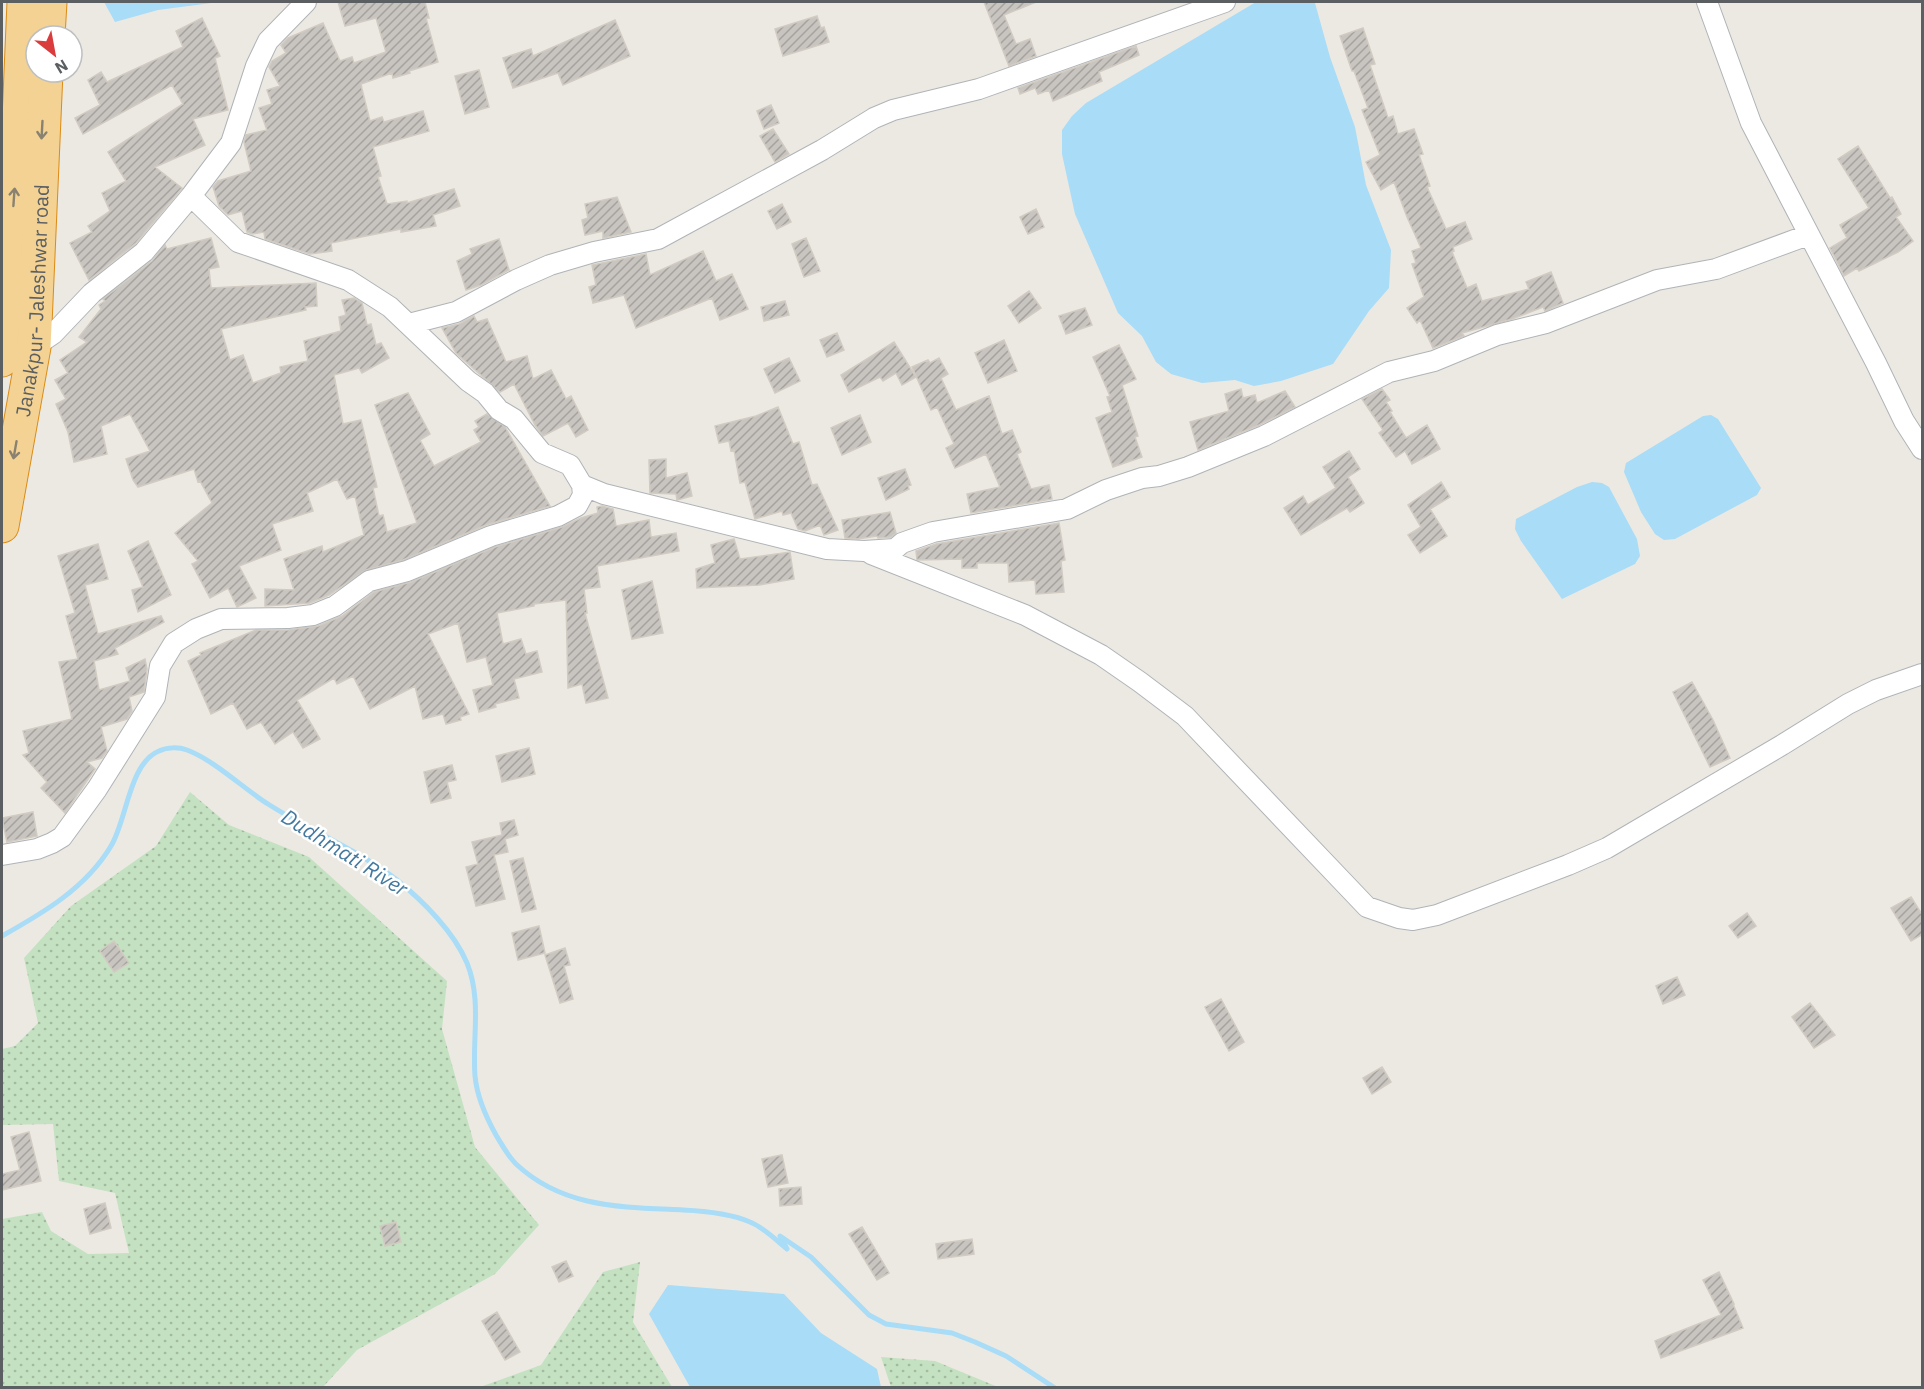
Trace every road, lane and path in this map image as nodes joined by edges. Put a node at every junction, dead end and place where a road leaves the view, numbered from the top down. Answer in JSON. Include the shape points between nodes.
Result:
{"nodes":[{"id":1,"x":24,"y":2,"type":"edge"},
{"id":2,"x":50,"y":2,"type":"edge"},
{"id":3,"x":306,"y":2,"type":"edge"},
{"id":4,"x":1225,"y":2,"type":"edge"},
{"id":5,"x":1707,"y":2,"type":"edge"},
{"id":6,"x":49,"y":24,"type":"edge"},
{"id":7,"x":45,"y":84,"type":"edge"},
{"id":8,"x":191,"y":196,"type":"junction"},
{"id":9,"x":1808,"y":235,"type":"junction"},
{"id":10,"x":409,"y":324,"type":"junction"},
{"id":11,"x":34,"y":347,"type":"junction"},
{"id":12,"x":2,"y":360,"type":"edge"},
{"id":13,"x":1923,"y":449,"type":"edge"},
{"id":14,"x":582,"y":485,"type":"junction"},
{"id":15,"x":2,"y":526,"type":"edge"},
{"id":16,"x":864,"y":551,"type":"junction"},
{"id":17,"x":1923,"y":674,"type":"edge"},
{"id":18,"x":2,"y":855,"type":"edge"}],
"edges":[{"from":12,"to":1,"type":"highway","name":"Janakpur- Jaleshwar road","one_way":true},
{"from":2,"to":6,"type":"highway"},
{"from":3,"to":8,"type":"street","via":[[268,41],[231,142]]},
{"from":4,"to":10,"type":"street","via":[[979,89],[893,110],[658,239],[550,265],[456,312]]},
{"from":5,"to":9,"type":"street","via":[[1751,123]]},
{"from":7,"to":11,"type":"highway","name":"Janakpur- Jaleshwar road","one_way":true},
{"from":8,"to":10,"type":"street","via":[[238,242],[348,280]]},
{"from":8,"to":11,"type":"street","via":[[144,252],[92,292],[53,334]]},
{"from":9,"to":13,"type":"street","via":[[1904,421]]},
{"from":9,"to":16,"type":"street","via":[[1716,269],[1657,280],[1546,323],[1497,335],[1434,361],[1389,372],[1264,436],[1188,467],[1106,490],[1067,509],[933,532],[895,549]]},
{"from":10,"to":14,"type":"street","via":[[499,410],[514,418],[542,453],[570,465]]},
{"from":11,"to":15,"type":"highway","name":"Janakpur- Jaleshwar road","one_way":true},
{"from":14,"to":16,"type":"street","via":[[604,494],[827,549]]},
{"from":14,"to":18,"type":"street","via":[[583,495],[577,506],[558,516],[369,581],[335,606],[314,615],[221,619],[174,643],[160,666],[155,697],[62,837],[37,849]]},
{"from":16,"to":17,"type":"street","via":[[1025,615],[1101,655],[1185,716],[1368,907],[1413,920],[1489,896],[1607,848],[1848,704]]}]}
